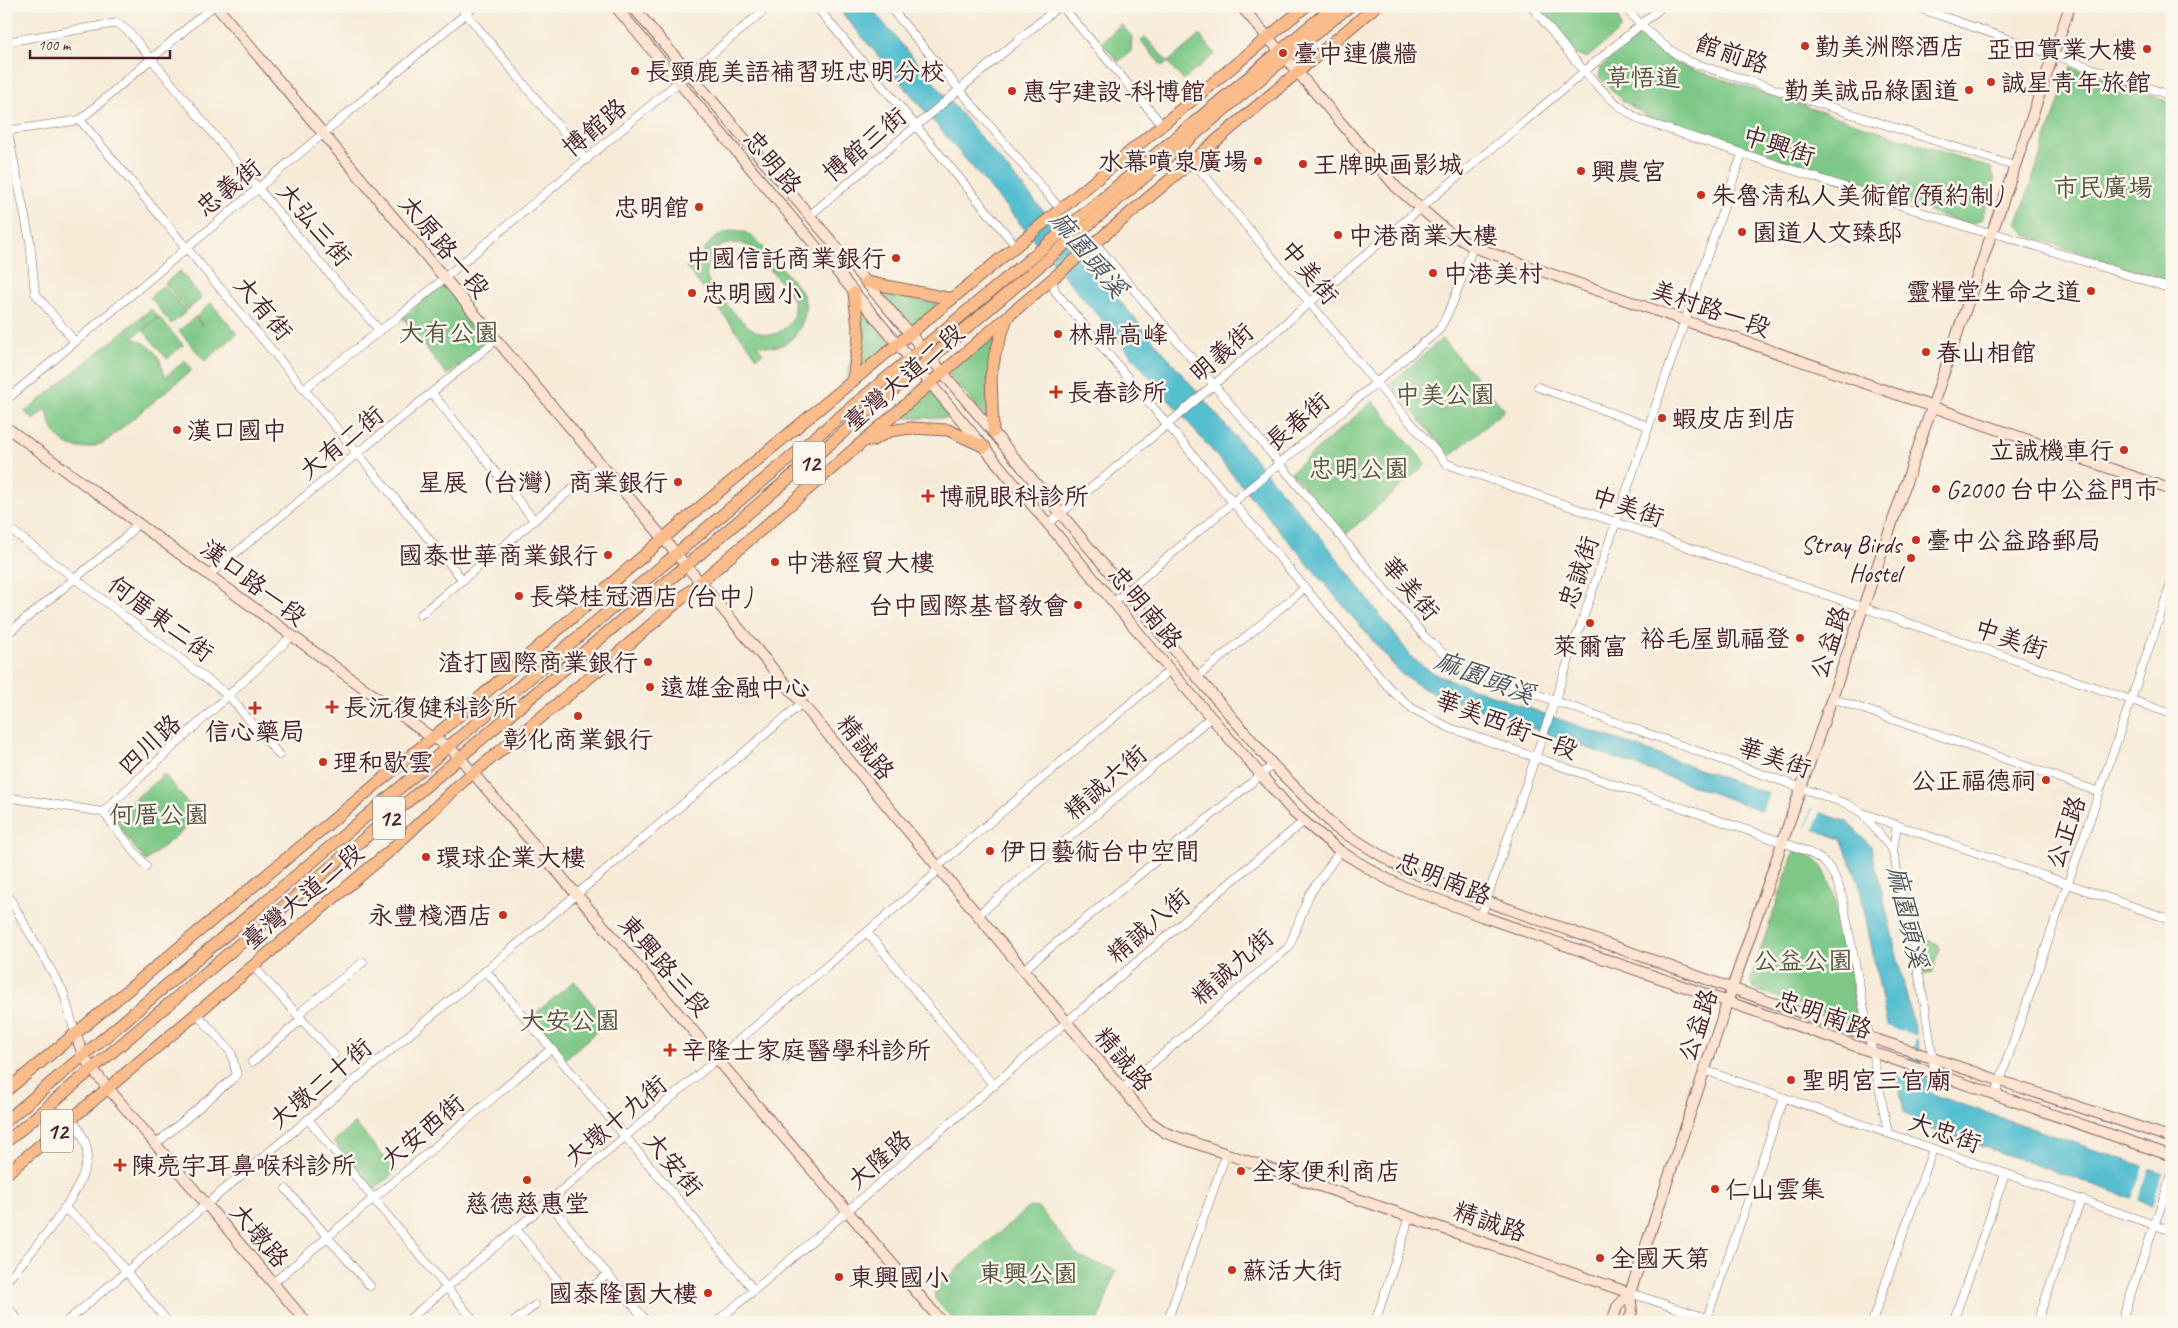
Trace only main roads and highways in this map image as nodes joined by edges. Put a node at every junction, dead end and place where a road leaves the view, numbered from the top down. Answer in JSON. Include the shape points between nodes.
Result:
{"nodes":[{"id":1,"x":215,"y":6,"type":"edge"},
{"id":2,"x":615,"y":6,"type":"edge"},
{"id":3,"x":632,"y":6,"type":"edge"},
{"id":4,"x":1241,"y":6,"type":"edge"},
{"id":5,"x":1306,"y":6,"type":"edge"},
{"id":6,"x":1334,"y":6,"type":"edge"},
{"id":7,"x":1350,"y":6,"type":"edge"},
{"id":8,"x":1376,"y":6,"type":"edge"},
{"id":9,"x":2070,"y":6,"type":"edge"},
{"id":10,"x":1268,"y":38,"type":"junction"},
{"id":11,"x":1282,"y":55,"type":"junction"},
{"id":12,"x":1298,"y":72,"type":"junction"},
{"id":13,"x":866,"y":282,"type":"junction"},
{"id":14,"x":854,"y":293,"type":"junction"},
{"id":15,"x":952,"y":299,"type":"junction"},
{"id":16,"x":1007,"y":317,"type":"junction"},
{"id":17,"x":909,"y":334,"type":"junction"},
{"id":18,"x":898,"y":345,"type":"junction"},
{"id":19,"x":922,"y":349,"type":"junction"},
{"id":20,"x":930,"y":358,"type":"junction"},
{"id":21,"x":910,"y":360,"type":"junction"},
{"id":22,"x":918,"y":369,"type":"junction"},
{"id":23,"x":943,"y":373,"type":"junction"},
{"id":24,"x":853,"y":381,"type":"junction"},
{"id":25,"x":931,"y":384,"type":"junction"},
{"id":26,"x":1932,"y":407,"type":"junction"},
{"id":27,"x":6,"y":427,"type":"edge"},
{"id":28,"x":993,"y":432,"type":"junction"},
{"id":29,"x":985,"y":447,"type":"junction"},
{"id":30,"x":844,"y":458,"type":"junction"},
{"id":31,"x":2172,"y":490,"type":"edge"},
{"id":32,"x":663,"y":538,"type":"junction"},
{"id":33,"x":681,"y":560,"type":"junction"},
{"id":34,"x":700,"y":583,"type":"junction"},
{"id":35,"x":431,"y":737,"type":"junction"},
{"id":36,"x":449,"y":747,"type":"junction"},
{"id":37,"x":460,"y":758,"type":"junction"},
{"id":38,"x":474,"y":773,"type":"junction"},
{"id":39,"x":1732,"y":989,"type":"junction"},
{"id":40,"x":1727,"y":1003,"type":"junction"},
{"id":41,"x":75,"y":1033,"type":"junction"},
{"id":42,"x":84,"y":1057,"type":"junction"},
{"id":43,"x":92,"y":1069,"type":"junction"},
{"id":44,"x":108,"y":1088,"type":"junction"},
{"id":45,"x":6,"y":1092,"type":"edge"},
{"id":46,"x":6,"y":1121,"type":"edge"},
{"id":47,"x":2172,"y":1138,"type":"edge"},
{"id":48,"x":6,"y":1142,"type":"edge"},
{"id":49,"x":2172,"y":1156,"type":"edge"},
{"id":50,"x":6,"y":1174,"type":"edge"},
{"id":51,"x":1630,"y":1292,"type":"junction"},
{"id":52,"x":306,"y":1322,"type":"edge"},
{"id":53,"x":942,"y":1322,"type":"edge"},
{"id":54,"x":1612,"y":1322,"type":"edge"},
{"id":55,"x":1628,"y":1322,"type":"edge"}],
"edges":[{"from":1,"to":32,"type":"main road","name":"太原路一段"},
{"from":2,"to":14,"type":"main road","name":"忠明路"},
{"from":3,"to":13,"type":"main road","name":"忠明路"},
{"from":4,"to":10,"type":"main road","name":"美村路一段"},
{"from":5,"to":10,"type":"main road","name":"臺灣大道二段","number":"12"},
{"from":6,"to":11,"type":"main road","name":"臺灣大道二段","number":"12"},
{"from":7,"to":11,"type":"main road","name":"臺灣大道二段","number":"12"},
{"from":8,"to":12,"type":"main road","name":"臺灣大道二段","number":"12"},
{"from":9,"to":26,"type":"main road","name":"公益路"},
{"from":10,"to":11,"type":"main road","name":"美村路一段"},
{"from":10,"to":15,"type":"main road","name":"臺灣大道二段","number":"12"},
{"from":11,"to":12,"type":"main road","name":"美村路一段"},
{"from":11,"to":19,"type":"main road","name":"臺灣大道二段","number":"12"},
{"from":11,"to":20,"type":"main road","name":"臺灣大道二段","number":"12","via":[[1084,230]]},
{"from":12,"to":16,"type":"main road","name":"臺灣大道二段","number":"12"},
{"from":12,"to":26,"type":"main road","name":"美村路一段","via":[[1373,162],[1419,209],[1473,247]]},
{"from":13,"to":15,"type":"main road"},
{"from":13,"to":17,"type":"main road","name":"忠明路"},
{"from":14,"to":18,"type":"main road","name":"忠明路"},
{"from":14,"to":24,"type":"main road","via":[[859,336]]},
{"from":15,"to":17,"type":"main road","name":"臺灣大道二段","number":"12"},
{"from":16,"to":23,"type":"main road","name":"臺灣大道二段","number":"12"},
{"from":16,"to":28,"type":"main road","via":[[991,376]]},
{"from":17,"to":18,"type":"main road","name":"臺灣大道二段","number":"12"},
{"from":17,"to":19,"type":"main road","name":"忠明南路"},
{"from":18,"to":21,"type":"main road","name":"忠明南路"},
{"from":18,"to":24,"type":"main road","name":"臺灣大道二段","number":"12"},
{"from":19,"to":20,"type":"main road","name":"忠明南路"},
{"from":19,"to":21,"type":"main road","name":"臺灣大道二段","number":"12"},
{"from":20,"to":22,"type":"main road","name":"臺灣大道二段","number":"12"},
{"from":20,"to":23,"type":"main road","name":"忠明南路"},
{"from":21,"to":22,"type":"main road","name":"忠明南路"},
{"from":21,"to":33,"type":"main road","name":"臺灣大道二段","number":"12"},
{"from":22,"to":25,"type":"main road","name":"忠明南路"},
{"from":22,"to":33,"type":"main road","name":"臺灣大道二段","number":"12"},
{"from":23,"to":25,"type":"main road","name":"臺灣大道二段","number":"12"},
{"from":23,"to":28,"type":"main road","name":"忠明南路"},
{"from":24,"to":32,"type":"main road","name":"臺灣大道二段","number":"12"},
{"from":25,"to":29,"type":"main road","name":"忠明南路"},
{"from":25,"to":30,"type":"main road","name":"臺灣大道二段","number":"12"},
{"from":26,"to":31,"type":"main road","name":"美村路一段"},
{"from":26,"to":39,"type":"main road","name":"公益路"},
{"from":27,"to":35,"type":"main road","name":"漢口路一段"},
{"from":28,"to":39,"type":"main road","name":"忠明南路","via":[[1273,765],[1317,812],[1357,843],[1403,869]]},
{"from":29,"to":30,"type":"main road","via":[[948,430],[910,428],[890,431]]},
{"from":29,"to":40,"type":"main road","name":"忠明南路","via":[[1262,776],[1303,822],[1340,851],[1397,884]]},
{"from":30,"to":34,"type":"main road","name":"臺灣大道二段","number":"12"},
{"from":32,"to":33,"type":"main road","name":"太原路一段"},
{"from":32,"to":35,"type":"main road","name":"臺灣大道二段","number":"12"},
{"from":33,"to":34,"type":"main road","name":"精誠路"},
{"from":33,"to":36,"type":"main road","name":"臺灣大道二段","number":"12"},
{"from":33,"to":37,"type":"main road","name":"臺灣大道二段","number":"12"},
{"from":34,"to":38,"type":"main road","name":"臺灣大道二段","number":"12"},
{"from":34,"to":51,"type":"main road","name":"精誠路","via":[[1157,1128]]},
{"from":35,"to":36,"type":"main road","name":"漢口路一段"},
{"from":35,"to":41,"type":"main road","name":"臺灣大道二段","number":"12"},
{"from":36,"to":37,"type":"main road","name":"漢口路一段"},
{"from":36,"to":42,"type":"main road","name":"臺灣大道二段","number":"12"},
{"from":37,"to":38,"type":"main road","name":"漢口路一段"},
{"from":37,"to":43,"type":"main road","name":"臺灣大道二段","number":"12"},
{"from":38,"to":44,"type":"main road","name":"臺灣大道二段","number":"12","via":[[392,850]]},
{"from":38,"to":53,"type":"main road","name":"東興路三段"},
{"from":39,"to":40,"type":"main road","name":"公益路"},
{"from":39,"to":47,"type":"main road","name":"忠明南路"},
{"from":40,"to":49,"type":"main road","name":"忠明南路"},
{"from":40,"to":51,"type":"main road","name":"公益路"},
{"from":41,"to":42,"type":"main road","name":"大墩路"},
{"from":41,"to":45,"type":"main road","name":"臺灣大道二段","number":"12"},
{"from":42,"to":43,"type":"main road","name":"大墩路"},
{"from":42,"to":46,"type":"main road","name":"臺灣大道二段","number":"12"},
{"from":43,"to":44,"type":"main road","name":"大墩路"},
{"from":43,"to":48,"type":"main road","name":"臺灣大道二段","number":"12"},
{"from":44,"to":50,"type":"main road","name":"臺灣大道二段","number":"12"},
{"from":44,"to":52,"type":"main road","name":"大墩路"},
{"from":51,"to":54,"type":"main road","name":"公益路","via":[[1617,1306]]},
{"from":51,"to":55,"type":"main road","name":"公益路","via":[[1632,1312]]}]}
